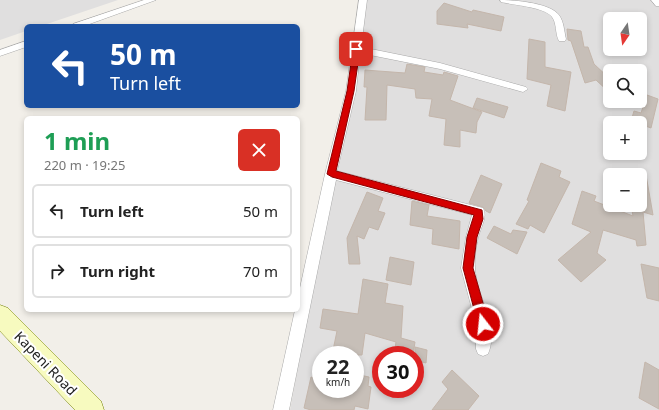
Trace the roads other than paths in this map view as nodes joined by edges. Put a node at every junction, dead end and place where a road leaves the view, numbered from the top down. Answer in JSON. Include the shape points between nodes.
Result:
{"nodes":[{"id":1,"x":152,"y":0,"type":"edge"},
{"id":2,"x":363,"y":0,"type":"edge"},
{"id":3,"x":504,"y":0,"type":"edge"},
{"id":4,"x":655,"y":0,"type":"edge"},
{"id":5,"x":659,"y":4,"type":"edge"},
{"id":6,"x":82,"y":24,"type":"edge"},
{"id":7,"x":562,"y":39,"type":"dead end"},
{"id":8,"x":24,"y":45,"type":"edge"},
{"id":9,"x":356,"y":49,"type":"junction"},
{"id":10,"x":0,"y":53,"type":"edge"},
{"id":11,"x":523,"y":89,"type":"dead end"},
{"id":12,"x":332,"y":174,"type":"junction"},
{"id":13,"x":0,"y":316,"type":"edge"},
{"id":14,"x":483,"y":349,"type":"dead end"},
{"id":15,"x":92,"y":410,"type":"edge"},
{"id":16,"x":281,"y":410,"type":"edge"}],
"edges":[{"from":1,"to":6,"type":"street"},
{"from":2,"to":9,"type":"street"},
{"from":3,"to":7,"type":"street","via":[[553,13],[557,18]]},
{"from":4,"to":5,"type":"street"},
{"from":8,"to":10,"type":"street"},
{"from":9,"to":11,"type":"street","via":[[452,68]]},
{"from":9,"to":12,"type":"street","via":[[351,91]]},
{"from":12,"to":14,"type":"street","via":[[478,212],[468,268],[483,324]]},
{"from":12,"to":16,"type":"street"},
{"from":13,"to":15,"type":"main road","name":"Kapeni Road"}]}
